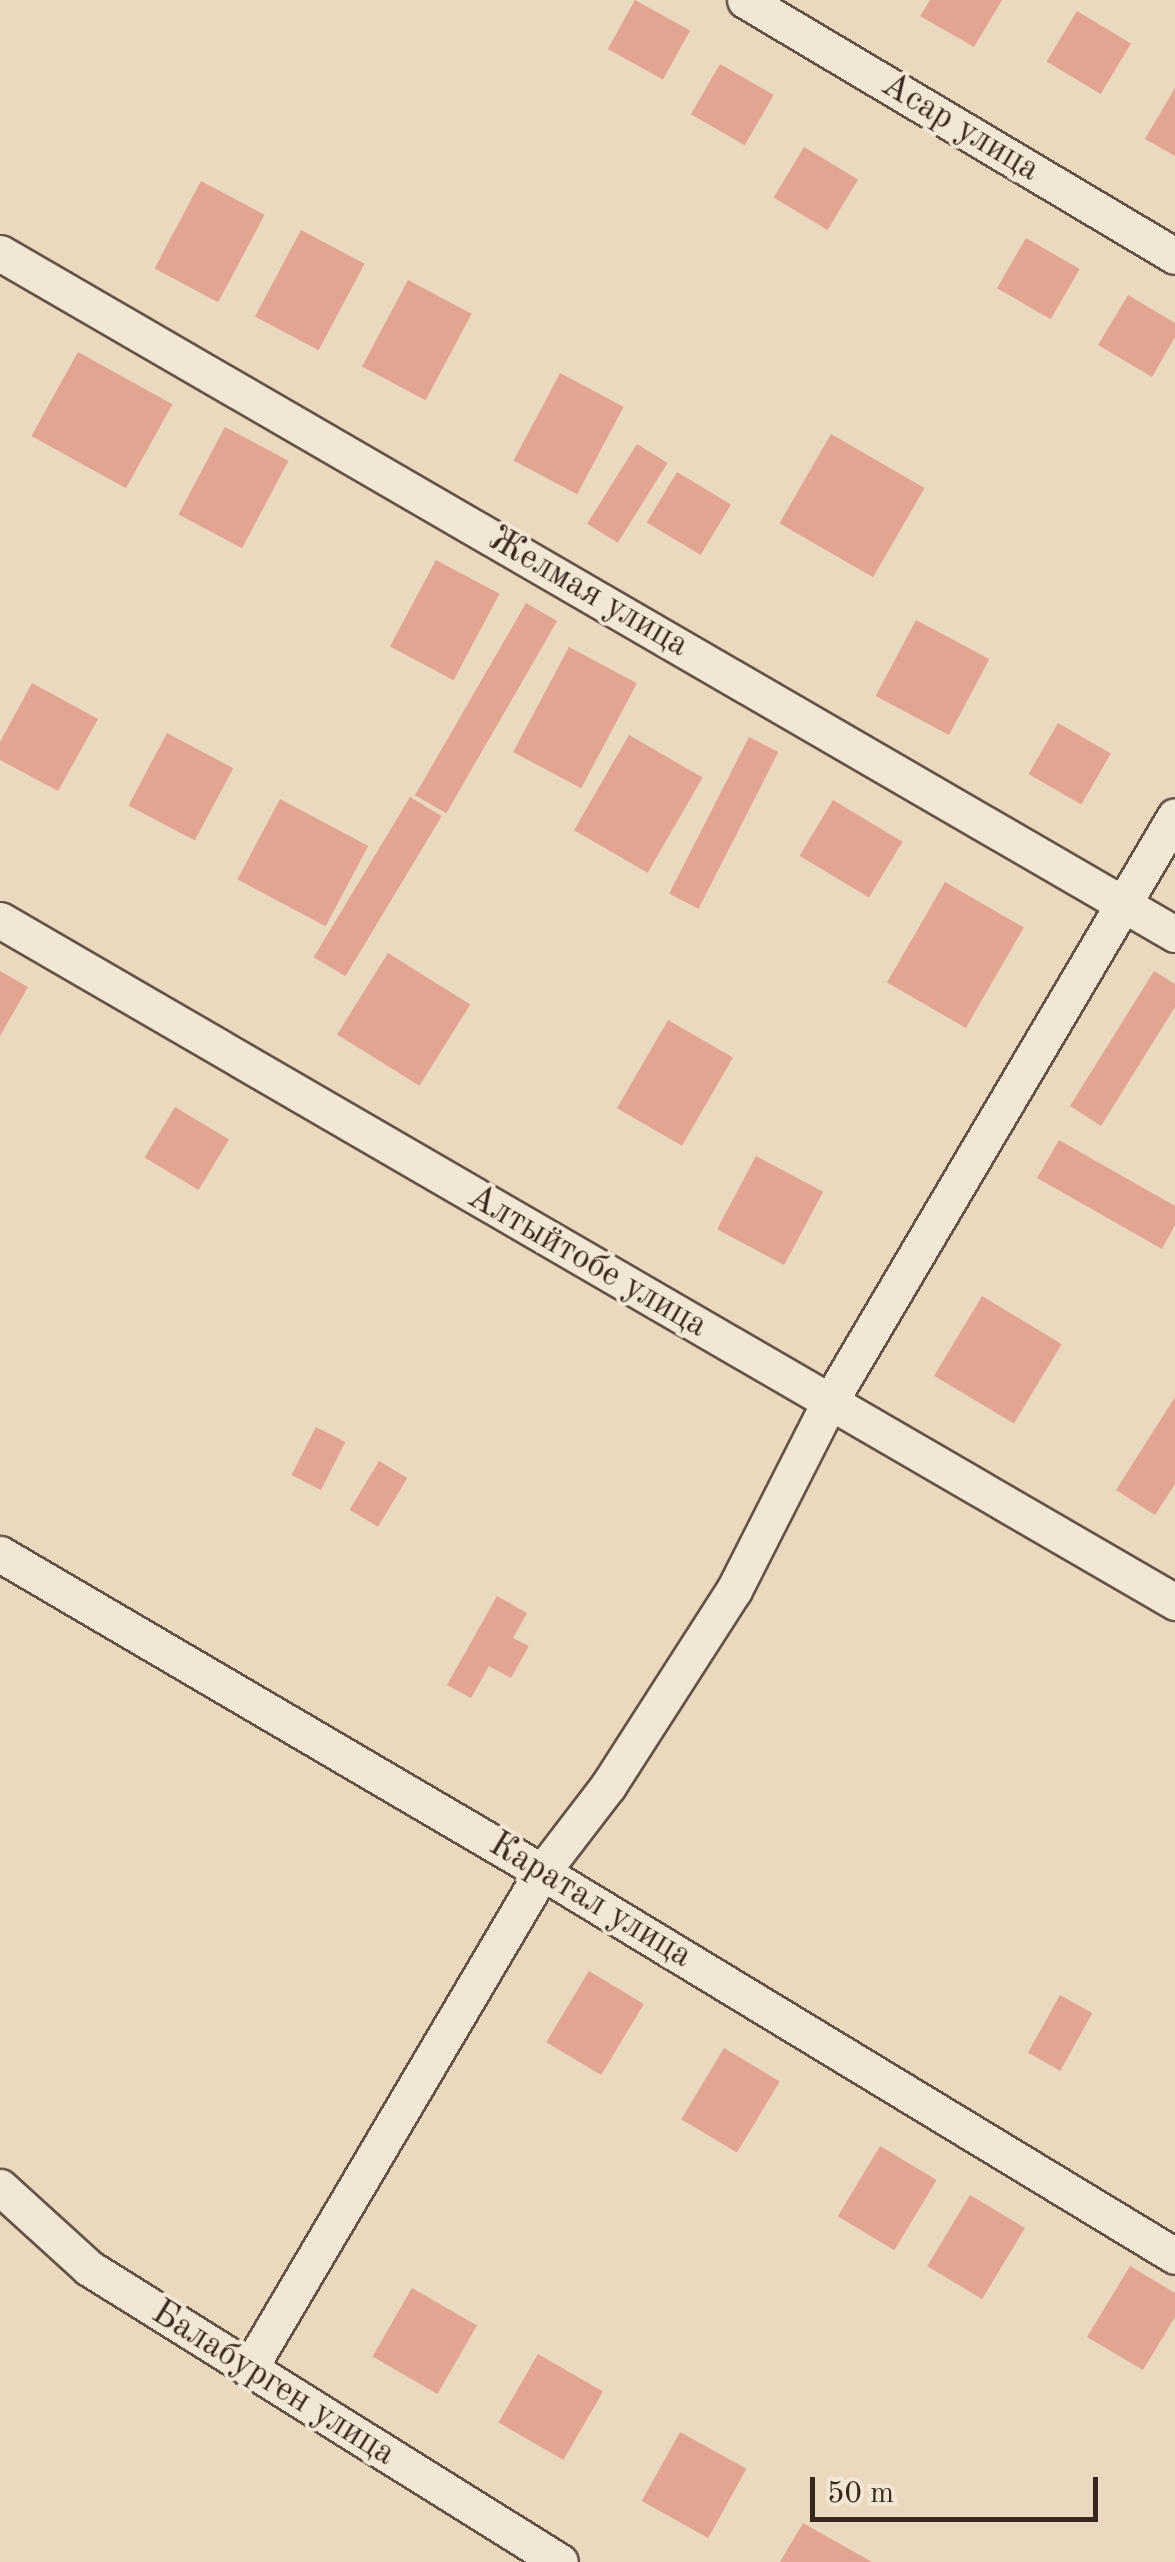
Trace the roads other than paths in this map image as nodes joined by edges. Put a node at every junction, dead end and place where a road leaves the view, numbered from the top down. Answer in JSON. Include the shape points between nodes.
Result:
{"nodes":[{"id":1,"x":744,"y":0,"type":"edge"},
{"id":2,"x":0,"y":253,"type":"edge"},
{"id":3,"x":1175,"y":256,"type":"edge"},
{"id":4,"x":1175,"y":816,"type":"edge"},
{"id":5,"x":1124,"y":904,"type":"junction"},
{"id":6,"x":0,"y":920,"type":"edge"},
{"id":7,"x":1175,"y":934,"type":"edge"},
{"id":8,"x":828,"y":1403,"type":"junction"},
{"id":9,"x":0,"y":1554,"type":"edge"},
{"id":10,"x":1175,"y":1602,"type":"edge"},
{"id":11,"x":542,"y":1872,"type":"junction"},
{"id":12,"x":0,"y":2187,"type":"edge"},
{"id":13,"x":1175,"y":2256,"type":"edge"},
{"id":14,"x":249,"y":2369,"type":"junction"},
{"id":15,"x":560,"y":2562,"type":"edge"}],
"edges":[{"from":1,"to":3,"type":"street","name":"Асар улица"},
{"from":2,"to":5,"type":"street","name":"Желмая улица"},
{"from":4,"to":5,"type":"street"},
{"from":5,"to":7,"type":"street","name":"Желмая улица"},
{"from":5,"to":8,"type":"street"},
{"from":6,"to":8,"type":"street","name":"Алтыйтобе улица"},
{"from":8,"to":10,"type":"street","name":"Алтыйтобе улица"},
{"from":8,"to":11,"type":"street","via":[[734,1590],[608,1786]]},
{"from":9,"to":11,"type":"street","name":"Каратал улица"},
{"from":11,"to":13,"type":"street","name":"Каратал улица"},
{"from":11,"to":14,"type":"street"},
{"from":12,"to":14,"type":"street","name":"Балабурген улица","via":[[89,2268]]},
{"from":14,"to":15,"type":"street","name":"Балабурген улица"}]}
